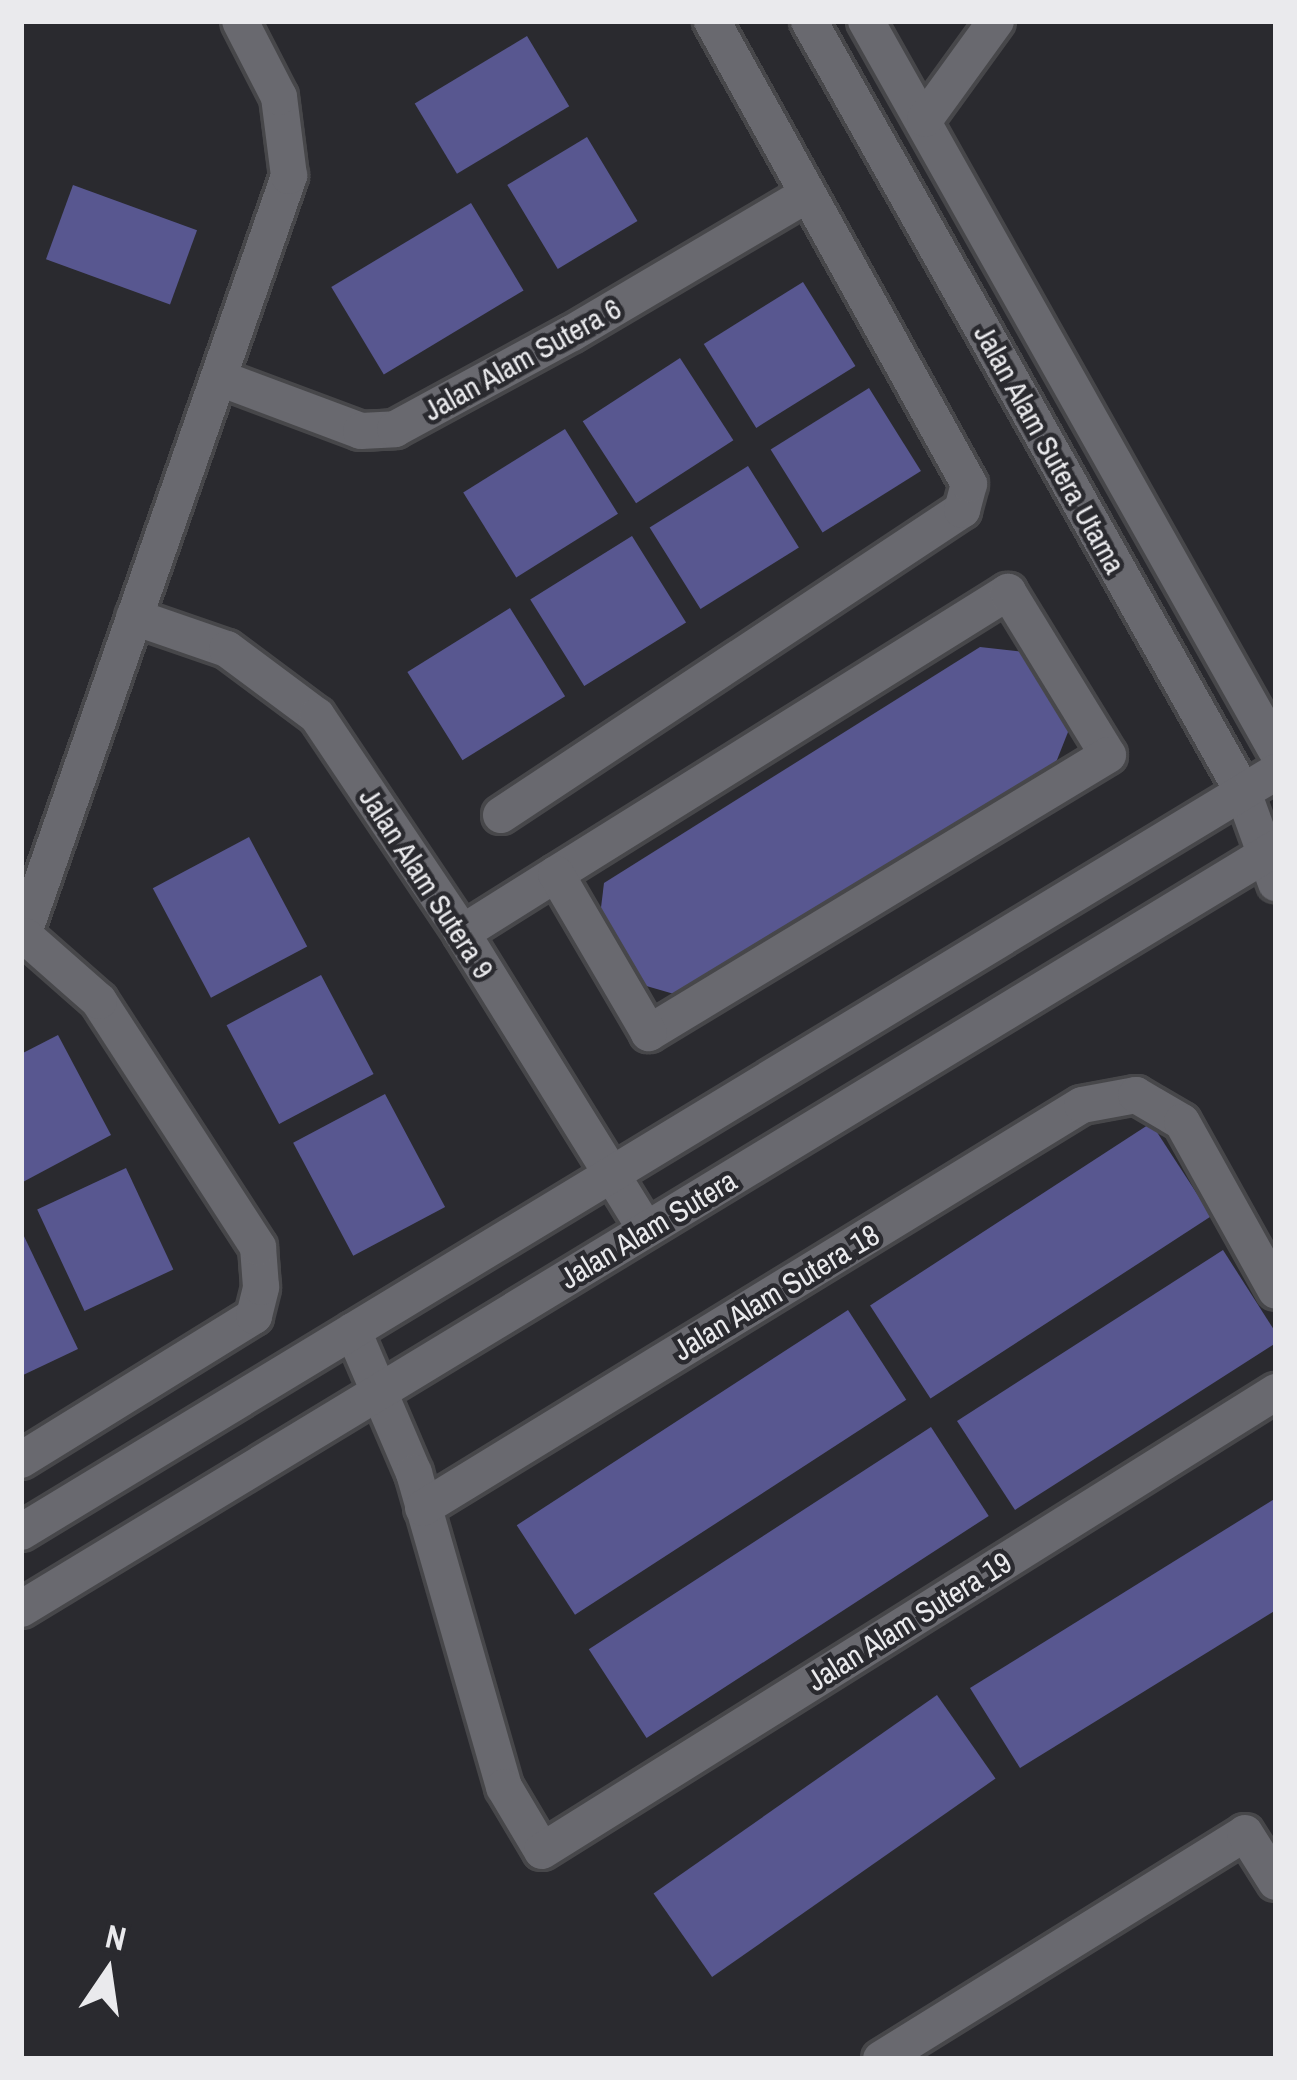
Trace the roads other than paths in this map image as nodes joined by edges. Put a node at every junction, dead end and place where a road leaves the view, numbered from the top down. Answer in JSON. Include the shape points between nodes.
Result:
{"nodes":[{"id":1,"x":240,"y":21,"type":"edge"},
{"id":2,"x":712,"y":21,"type":"edge"},
{"id":3,"x":809,"y":21,"type":"edge"},
{"id":4,"x":866,"y":21,"type":"edge"},
{"id":5,"x":996,"y":21,"type":"edge"},
{"id":6,"x":925,"y":119,"type":"junction"},
{"id":7,"x":806,"y":195,"type":"junction"},
{"id":8,"x":222,"y":379,"type":"junction"},
{"id":9,"x":134,"y":616,"type":"junction"},
{"id":10,"x":1276,"y":750,"type":"edge"},
{"id":11,"x":1276,"y":772,"type":"edge"},
{"id":12,"x":1243,"y":792,"type":"junction"},
{"id":13,"x":501,"y":815,"type":"dead end"},
{"id":14,"x":1273,"y":861,"type":"edge"},
{"id":15,"x":556,"y":874,"type":"junction"},
{"id":16,"x":462,"y":933,"type":"junction"},
{"id":17,"x":23,"y":938,"type":"edge"},
{"id":18,"x":613,"y":1175,"type":"junction"},
{"id":19,"x":646,"y":1230,"type":"junction"},
{"id":20,"x":1276,"y":1291,"type":"edge"},
{"id":21,"x":352,"y":1331,"type":"junction"},
{"id":22,"x":1276,"y":1392,"type":"edge"},
{"id":23,"x":379,"y":1393,"type":"junction"},
{"id":24,"x":21,"y":1460,"type":"edge"},
{"id":25,"x":423,"y":1508,"type":"junction"},
{"id":26,"x":21,"y":1532,"type":"edge"},
{"id":27,"x":21,"y":1610,"type":"edge"},
{"id":28,"x":1276,"y":1882,"type":"edge"},
{"id":29,"x":881,"y":2059,"type":"edge"}],
"edges":[{"from":1,"to":8,"type":"street","via":[[279,97],[289,176]]},
{"from":2,"to":7,"type":"street"},
{"from":3,"to":12,"type":"street","name":"Jalan Alam Sutera Utama"},
{"from":4,"to":6,"type":"street","name":"Jalan Alam Sutera Utama"},
{"from":5,"to":6,"type":"street"},
{"from":6,"to":10,"type":"street","name":"Jalan Alam Sutera Utama"},
{"from":7,"to":8,"type":"street","name":"Jalan Alam Sutera 6","via":[[394,429],[361,431]]},
{"from":7,"to":13,"type":"street","via":[[969,484],[962,510]]},
{"from":8,"to":9,"type":"street"},
{"from":9,"to":16,"type":"street","name":"Jalan Alam Sutera 9","via":[[227,649],[317,716]]},
{"from":9,"to":17,"type":"street"},
{"from":11,"to":12,"type":"street"},
{"from":12,"to":14,"type":"street","name":"Jalan Alam Sutera Utama"},
{"from":12,"to":18,"type":"street"},
{"from":14,"to":19,"type":"street","name":"Jalan Alam Sutera"},
{"from":15,"to":15,"type":"street","via":[[1008,592],[1108,755],[649,1033]]},
{"from":15,"to":16,"type":"street"},
{"from":16,"to":18,"type":"street","name":"Jalan Alam Sutera 9"},
{"from":17,"to":24,"type":"street","via":[[99,1001],[258,1247],[261,1287],[254,1316]]},
{"from":18,"to":19,"type":"street","name":"Jalan Alam Sutera 9"},
{"from":18,"to":21,"type":"street"},
{"from":19,"to":23,"type":"street","name":"Jalan Alam Sutera"},
{"from":20,"to":25,"type":"street","name":"Jalan Alam Sutera 18","via":[[1181,1122],[1136,1095],[1082,1105]]},
{"from":21,"to":23,"type":"street"},
{"from":21,"to":26,"type":"street"},
{"from":22,"to":25,"type":"street","name":"Jalan Alam Sutera 19","via":[[542,1851],[504,1787]]},
{"from":23,"to":25,"type":"street"},
{"from":23,"to":27,"type":"street","name":"Jalan Alam Sutera"},
{"from":28,"to":29,"type":"street","via":[[1245,1833]]}]}
